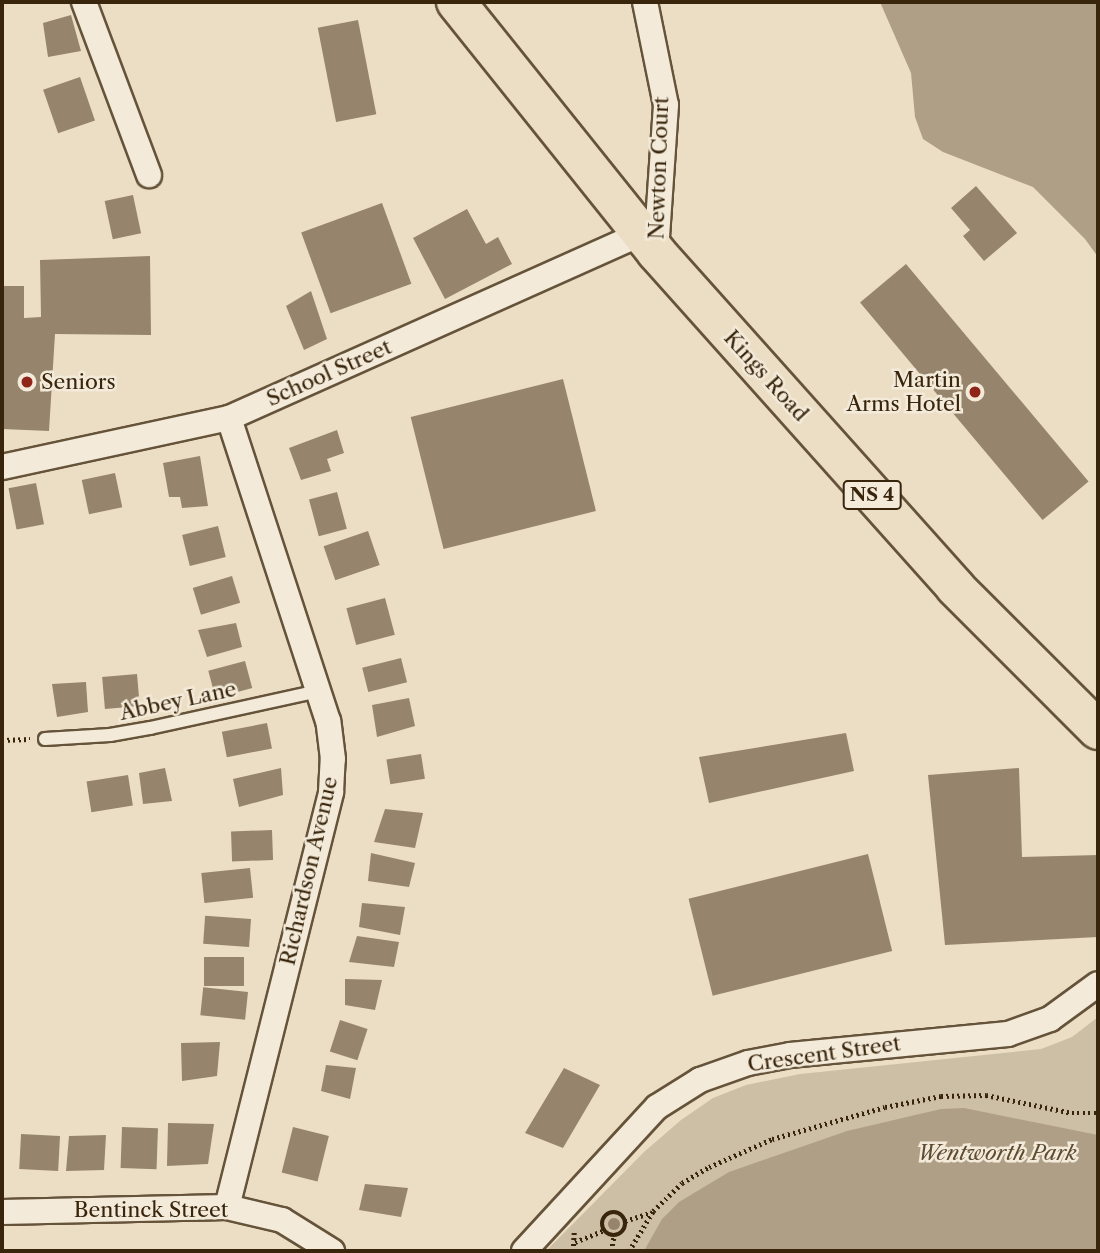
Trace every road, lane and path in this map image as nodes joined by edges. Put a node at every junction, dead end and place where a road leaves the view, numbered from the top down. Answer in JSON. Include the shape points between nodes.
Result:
{"nodes":[{"id":1,"x":84,"y":2,"type":"edge"},
{"id":2,"x":456,"y":2,"type":"edge"},
{"id":3,"x":645,"y":2,"type":"edge"},
{"id":4,"x":149,"y":174,"type":"dead end"},
{"id":5,"x":648,"y":243,"type":"junction"},
{"id":6,"x":229,"y":418,"type":"junction"},
{"id":7,"x":2,"y":467,"type":"edge"},
{"id":8,"x":318,"y":691,"type":"junction"},
{"id":9,"x":1098,"y":730,"type":"edge"},
{"id":10,"x":45,"y":739,"type":"joint"},
{"id":11,"x":2,"y":740,"type":"edge"},
{"id":12,"x":1098,"y":984,"type":"edge"},
{"id":13,"x":1098,"y":1112,"type":"edge"},
{"id":14,"x":227,"y":1207,"type":"junction"},
{"id":15,"x":653,"y":1211,"type":"junction"},
{"id":16,"x":2,"y":1212,"type":"edge"},
{"id":17,"x":625,"y":1221,"type":"junction"},
{"id":18,"x":604,"y":1230,"type":"junction"},
{"id":19,"x":614,"y":1236,"type":"junction"},
{"id":20,"x":575,"y":1242,"type":"dead end"},
{"id":21,"x":332,"y":1251,"type":"edge"},
{"id":22,"x":524,"y":1251,"type":"edge"},
{"id":23,"x":611,"y":1251,"type":"edge"},
{"id":24,"x":629,"y":1251,"type":"edge"}],
"edges":[{"from":1,"to":4,"type":"street"},
{"from":2,"to":5,"type":"main road","name":"Kings Road","number":"NS 4"},
{"from":3,"to":5,"type":"street","name":"Newton Court","via":[[666,104]]},
{"from":5,"to":6,"type":"street","name":"School Street"},
{"from":5,"to":9,"type":"main road","name":"Kings Road","number":"NS 4","via":[[954,587]]},
{"from":6,"to":7,"type":"street","name":"School Street"},
{"from":6,"to":8,"type":"street","name":"Richardson Avenue"},
{"from":8,"to":10,"type":"lane","name":"Abbey Lane","via":[[150,728]]},
{"from":8,"to":14,"type":"street","name":"Richardson Avenue","via":[[331,739],[331,792]]},
{"from":10,"to":11,"type":"path"},
{"from":12,"to":22,"type":"street","name":"Crescent Street","via":[[1050,1019],[1008,1034],[783,1056],[700,1080],[657,1107]]},
{"from":13,"to":15,"type":"path","via":[[1072,1113],[986,1096],[911,1101],[772,1139],[738,1153],[682,1183]]},
{"from":14,"to":16,"type":"street","name":"Bentinck Street"},
{"from":14,"to":21,"type":"street","name":"Bentinck Street","via":[[282,1220]]},
{"from":15,"to":17,"type":"path"},
{"from":15,"to":24,"type":"path"},
{"from":17,"to":18,"type":"path","via":[[612,1213],[603,1221]]},
{"from":17,"to":19,"type":"path","via":[[622,1233]]},
{"from":18,"to":19,"type":"path"},
{"from":18,"to":20,"type":"path"},
{"from":19,"to":23,"type":"path"}]}
